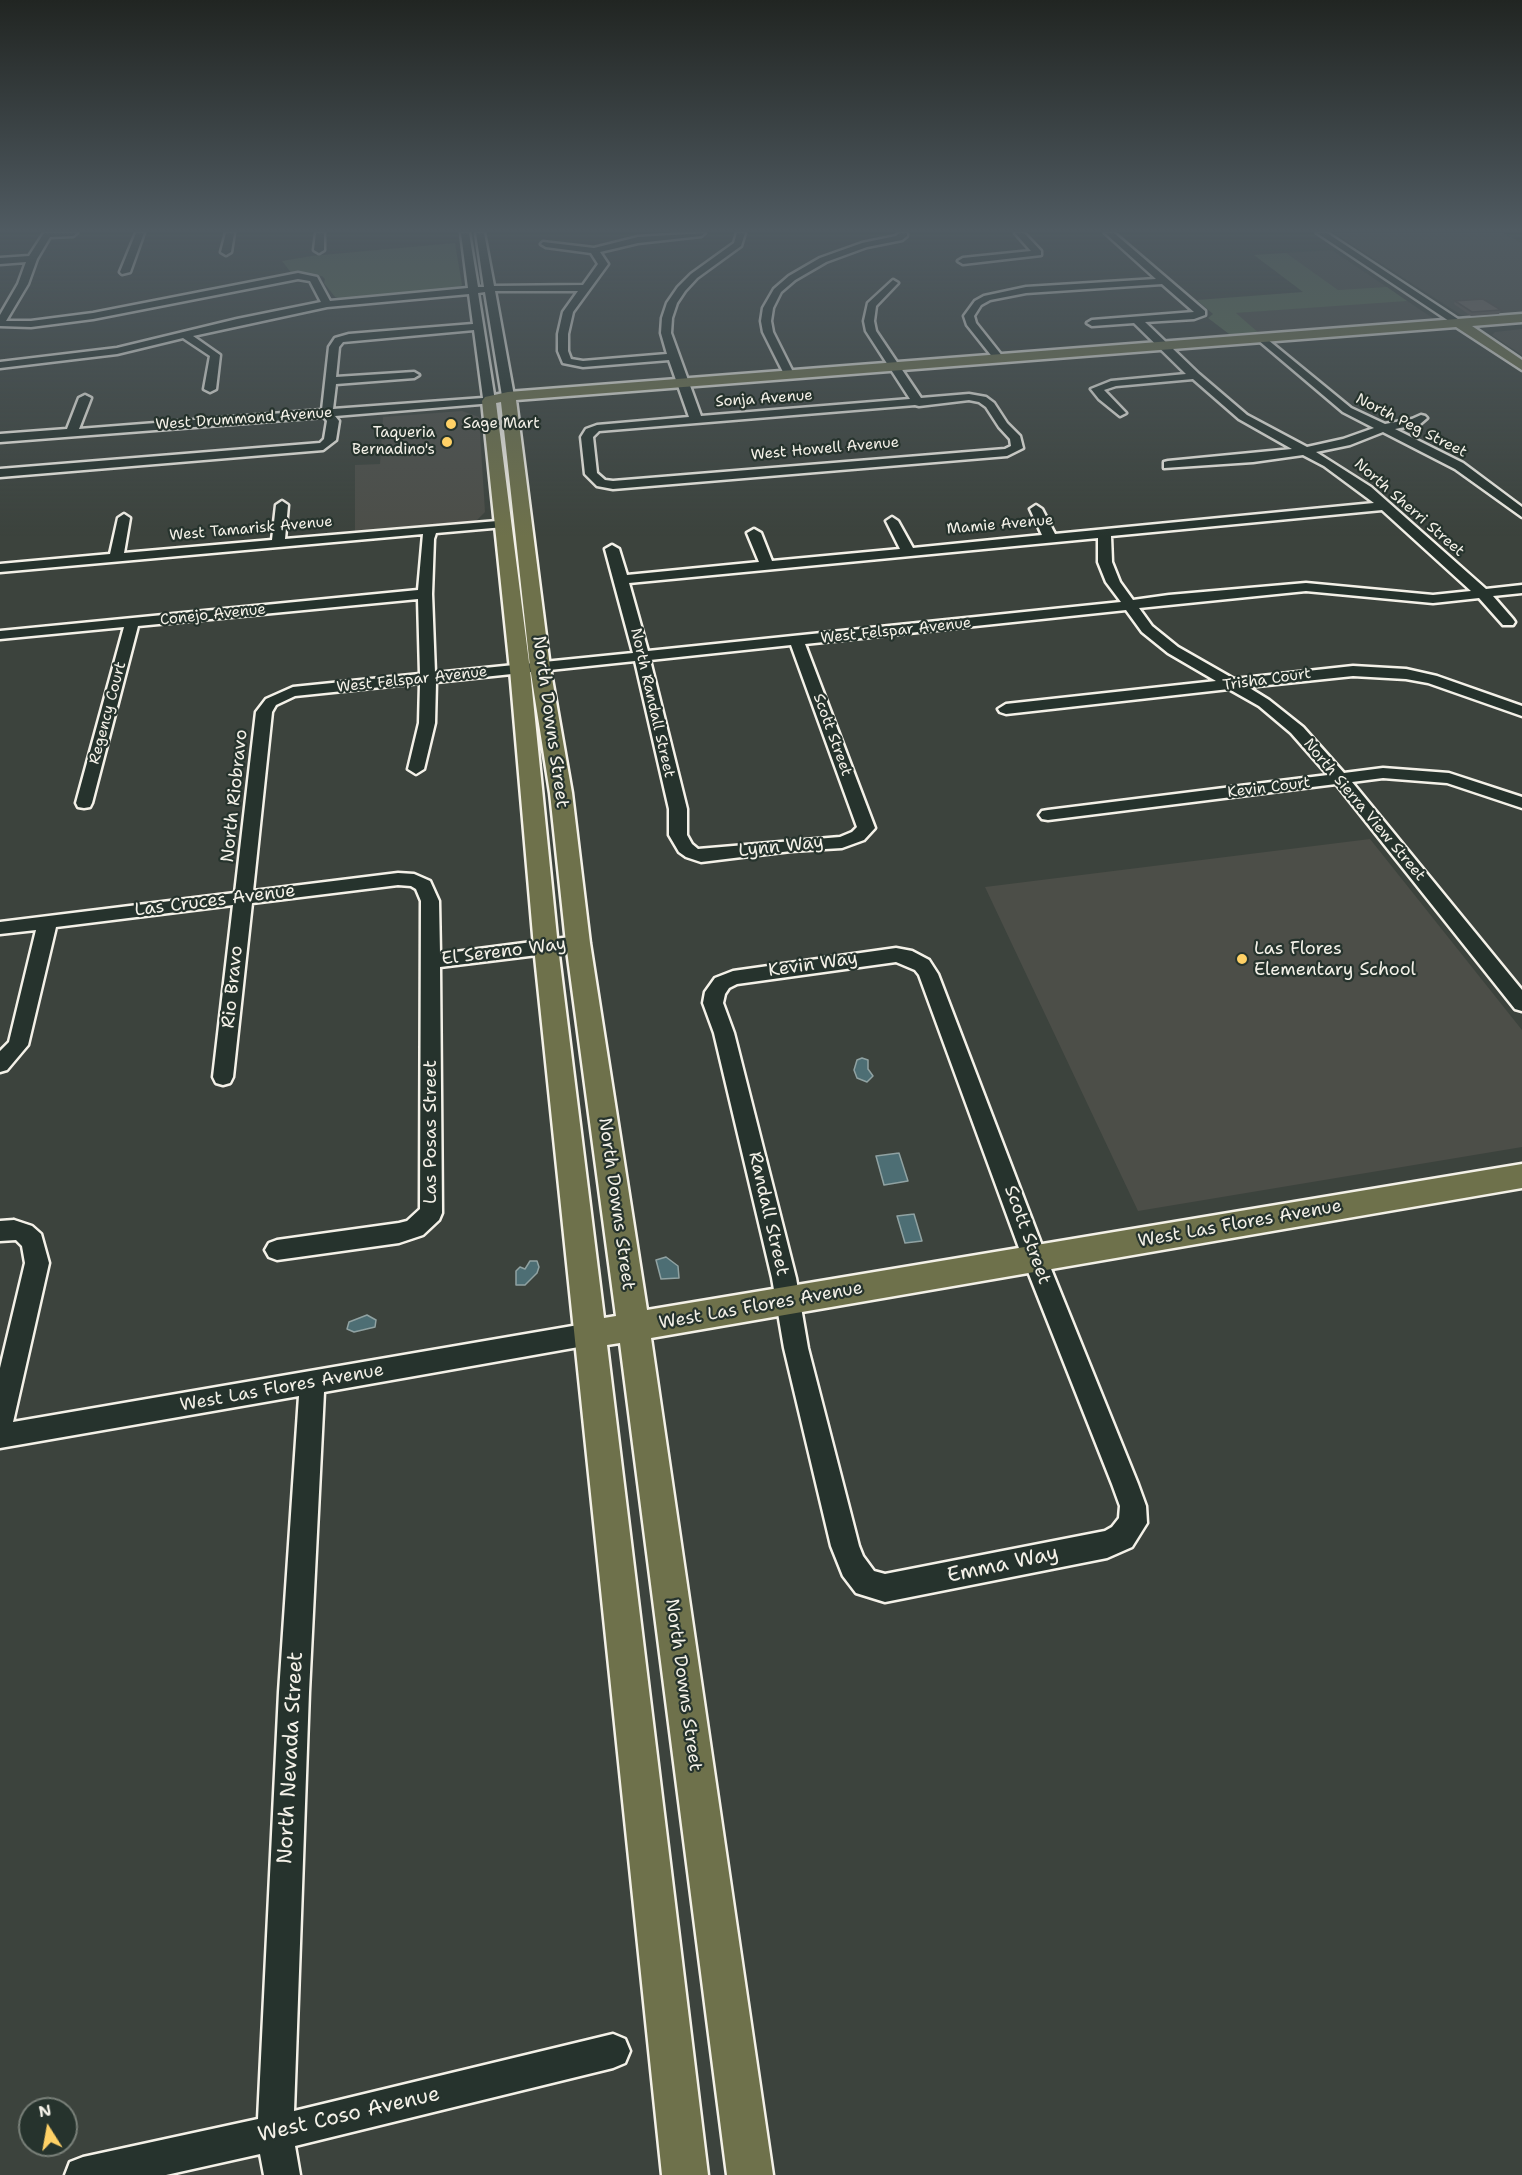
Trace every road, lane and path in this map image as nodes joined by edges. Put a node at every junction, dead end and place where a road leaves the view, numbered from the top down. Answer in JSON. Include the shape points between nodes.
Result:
{"nodes":[{"id":1,"x":191,"y":334,"type":"edge"},
{"id":2,"x":390,"y":334,"type":"edge"},
{"id":3,"x":480,"y":334,"type":"edge"},
{"id":4,"x":494,"y":334,"type":"edge"},
{"id":5,"x":563,"y":334,"type":"edge"},
{"id":6,"x":666,"y":334,"type":"edge"},
{"id":7,"x":769,"y":334,"type":"edge"},
{"id":8,"x":873,"y":334,"type":"edge"},
{"id":9,"x":979,"y":334,"type":"edge"},
{"id":10,"x":1152,"y":334,"type":"edge"},
{"id":11,"x":1351,"y":334,"type":"edge"},
{"id":12,"x":1476,"y":334,"type":"edge"},
{"id":13,"x":185,"y":336,"type":"junction"},
{"id":14,"x":1265,"y":341,"type":"junction"},
{"id":15,"x":1168,"y":349,"type":"junction"},
{"id":16,"x":673,"y":357,"type":"junction"},
{"id":17,"x":998,"y":357,"type":"junction"},
{"id":18,"x":0,"y":365,"type":"edge"},
{"id":19,"x":1522,"y":366,"type":"edge"},
{"id":20,"x":896,"y":370,"type":"junction"},
{"id":21,"x":789,"y":374,"type":"junction"},
{"id":22,"x":414,"y":375,"type":"dead end"},
{"id":23,"x":1195,"y":376,"type":"junction"},
{"id":24,"x":331,"y":381,"type":"junction"},
{"id":25,"x":684,"y":386,"type":"junction"},
{"id":26,"x":210,"y":389,"type":"dead end"},
{"id":27,"x":85,"y":398,"type":"dead end"},
{"id":28,"x":502,"y":400,"type":"junction"},
{"id":29,"x":919,"y":403,"type":"junction"},
{"id":30,"x":327,"y":412,"type":"junction"},
{"id":31,"x":1120,"y":413,"type":"dead end"},
{"id":32,"x":1421,"y":417,"type":"dead end"},
{"id":33,"x":696,"y":419,"type":"junction"},
{"id":34,"x":1384,"y":428,"type":"junction"},
{"id":35,"x":72,"y":432,"type":"junction"},
{"id":36,"x":0,"y":438,"type":"edge"},
{"id":37,"x":1017,"y":446,"type":"joint"},
{"id":38,"x":1306,"y":451,"type":"junction"},
{"id":39,"x":1168,"y":465,"type":"dead end"},
{"id":40,"x":0,"y":472,"type":"edge"},
{"id":41,"x":633,"y":483,"type":"joint"},
{"id":42,"x":282,"y":505,"type":"dead end"},
{"id":43,"x":1384,"y":506,"type":"junction"},
{"id":44,"x":1036,"y":509,"type":"dead end"},
{"id":45,"x":1522,"y":513,"type":"edge"},
{"id":46,"x":124,"y":518,"type":"dead end"},
{"id":47,"x":892,"y":521,"type":"dead end"},
{"id":48,"x":504,"y":523,"type":"junction"},
{"id":49,"x":431,"y":530,"type":"junction"},
{"id":50,"x":754,"y":533,"type":"dead end"},
{"id":51,"x":1104,"y":533,"type":"junction"},
{"id":52,"x":1050,"y":537,"type":"junction"},
{"id":53,"x":280,"y":543,"type":"junction"},
{"id":54,"x":612,"y":549,"type":"dead end"},
{"id":55,"x":908,"y":550,"type":"junction"},
{"id":56,"x":116,"y":558,"type":"junction"},
{"id":57,"x":766,"y":564,"type":"junction"},
{"id":58,"x":0,"y":568,"type":"edge"},
{"id":59,"x":620,"y":580,"type":"junction"},
{"id":60,"x":1522,"y":589,"type":"edge"},
{"id":61,"x":1482,"y":593,"type":"junction"},
{"id":62,"x":425,"y":594,"type":"junction"},
{"id":63,"x":1129,"y":606,"type":"junction"},
{"id":64,"x":1508,"y":622,"type":"dead end"},
{"id":65,"x":132,"y":623,"type":"junction"},
{"id":66,"x":0,"y":635,"type":"edge"},
{"id":67,"x":797,"y":642,"type":"junction"},
{"id":68,"x":640,"y":657,"type":"junction"},
{"id":69,"x":530,"y":668,"type":"junction"},
{"id":70,"x":428,"y":678,"type":"junction"},
{"id":71,"x":1234,"y":684,"type":"junction"},
{"id":72,"x":271,"y":702,"type":"joint"},
{"id":73,"x":1006,"y":709,"type":"dead end"},
{"id":74,"x":1522,"y":711,"type":"edge"},
{"id":75,"x":416,"y":769,"type":"dead end"},
{"id":76,"x":1341,"y":779,"type":"junction"},
{"id":77,"x":1522,"y":802,"type":"edge"},
{"id":78,"x":84,"y":803,"type":"dead end"},
{"id":79,"x":1048,"y":815,"type":"dead end"},
{"id":80,"x":866,"y":828,"type":"joint"},
{"id":81,"x":692,"y":853,"type":"joint"},
{"id":82,"x":426,"y":889,"type":"joint"},
{"id":83,"x":243,"y":897,"type":"junction"},
{"id":84,"x":48,"y":921,"type":"junction"},
{"id":85,"x":0,"y":928,"type":"edge"},
{"id":86,"x":578,"y":943,"type":"junction"},
{"id":87,"x":546,"y":947,"type":"junction"},
{"id":88,"x":905,"y":957,"type":"joint"},
{"id":89,"x":430,"y":962,"type":"junction"},
{"id":90,"x":722,"y":983,"type":"joint"},
{"id":91,"x":1515,"y":987,"type":"edge"},
{"id":92,"x":1522,"y":1004,"type":"edge"},
{"id":93,"x":0,"y":1064,"type":"edge"},
{"id":94,"x":223,"y":1077,"type":"dead end"},
{"id":95,"x":1522,"y":1176,"type":"edge"},
{"id":96,"x":0,"y":1231,"type":"edge"},
{"id":97,"x":277,"y":1250,"type":"dead end"},
{"id":98,"x":1035,"y":1259,"type":"junction"},
{"id":99,"x":787,"y":1301,"type":"junction"},
{"id":100,"x":633,"y":1328,"type":"junction"},
{"id":101,"x":590,"y":1334,"type":"junction"},
{"id":102,"x":312,"y":1383,"type":"junction"},
{"id":103,"x":0,"y":1421,"type":"edge"},
{"id":104,"x":0,"y":1436,"type":"edge"},
{"id":105,"x":1133,"y":1523,"type":"joint"},
{"id":106,"x":866,"y":1583,"type":"joint"},
{"id":107,"x":613,"y":2051,"type":"dead end"},
{"id":108,"x":274,"y":2133,"type":"junction"},
{"id":109,"x":83,"y":2175,"type":"edge"},
{"id":110,"x":282,"y":2175,"type":"edge"},
{"id":111,"x":685,"y":2175,"type":"edge"},
{"id":112,"x":750,"y":2175,"type":"edge"}],
"edges":[{"from":1,"to":13,"type":"street"},
{"from":2,"to":24,"type":"street","via":[[349,338],[335,344]]},
{"from":3,"to":28,"type":"street","name":"North Downs Street"},
{"from":4,"to":28,"type":"street","name":"North Downs Street"},
{"from":5,"to":16,"type":"street","via":[[567,361],[578,364]]},
{"from":6,"to":16,"type":"street"},
{"from":7,"to":21,"type":"street"},
{"from":8,"to":20,"type":"street"},
{"from":9,"to":17,"type":"street"},
{"from":10,"to":15,"type":"street","name":"North Sherri Street"},
{"from":11,"to":14,"type":"main road","name":"West Drummond Avenue"},
{"from":12,"to":19,"type":"main road"},
{"from":13,"to":18,"type":"street","via":[[83,356]]},
{"from":13,"to":26,"type":"street","via":[[215,355]]},
{"from":14,"to":15,"type":"main road","name":"West Drummond Avenue"},
{"from":14,"to":34,"type":"street","name":"North Peg Street","via":[[1340,405]]},
{"from":15,"to":17,"type":"main road","name":"West Drummond Avenue"},
{"from":15,"to":20,"type":"main road","name":"West Drummond Avenue","via":[[1122,356]]},
{"from":15,"to":23,"type":"street","name":"North Sherri Street"},
{"from":16,"to":25,"type":"street"},
{"from":17,"to":20,"type":"main road","name":"West Drummond Avenue"},
{"from":20,"to":21,"type":"main road","name":"West Drummond Avenue"},
{"from":20,"to":25,"type":"main road","name":"West Drummond Avenue"},
{"from":20,"to":29,"type":"street"},
{"from":21,"to":25,"type":"main road","name":"West Drummond Avenue"},
{"from":22,"to":24,"type":"street"},
{"from":23,"to":31,"type":"street","via":[[1115,383],[1097,389]]},
{"from":23,"to":38,"type":"street","name":"North Sherri Street","via":[[1260,428]]},
{"from":24,"to":30,"type":"street"},
{"from":25,"to":28,"type":"main road","name":"West Drummond Avenue"},
{"from":25,"to":28,"type":"main road","name":"West Drummond Avenue","via":[[636,394]]},
{"from":25,"to":33,"type":"street"},
{"from":27,"to":35,"type":"street"},
{"from":28,"to":30,"type":"street","name":"West Drummond Avenue"},
{"from":28,"to":48,"type":"main road","name":"North Downs Street"},
{"from":28,"to":69,"type":"main road","name":"North Downs Street"},
{"from":29,"to":33,"type":"street","name":"Sonja Avenue"},
{"from":29,"to":37,"type":"street","name":"Sonja Avenue","via":[[982,399],[1016,438]]},
{"from":30,"to":35,"type":"street","name":"West Drummond Avenue"},
{"from":30,"to":40,"type":"street","via":[[333,421],[330,440],[323,446]]},
{"from":32,"to":34,"type":"street","via":[[1416,422]]},
{"from":33,"to":41,"type":"street","name":"Sonja Avenue","via":[[593,430],[587,437],[595,480],[607,485]]},
{"from":34,"to":38,"type":"street"},
{"from":34,"to":45,"type":"street","name":"North Peg Street","via":[[1459,466]]},
{"from":35,"to":36,"type":"street","name":"West Drummond Avenue"},
{"from":37,"to":41,"type":"street","name":"West Howell Avenue","via":[[1007,452]]},
{"from":38,"to":39,"type":"street"},
{"from":38,"to":43,"type":"street","name":"North Sherri Street","via":[[1349,476]]},
{"from":42,"to":53,"type":"street"},
{"from":43,"to":51,"type":"street","name":"Mamie Avenue"},
{"from":43,"to":61,"type":"street","name":"North Sherri Street"},
{"from":44,"to":52,"type":"street"},
{"from":46,"to":56,"type":"street"},
{"from":47,"to":55,"type":"street"},
{"from":48,"to":49,"type":"street","name":"West Tamarisk Avenue"},
{"from":48,"to":69,"type":"main road","name":"North Downs Street"},
{"from":49,"to":53,"type":"street","name":"West Tamarisk Avenue"},
{"from":49,"to":62,"type":"street","via":[[427,539]]},
{"from":50,"to":57,"type":"street"},
{"from":51,"to":52,"type":"street","name":"Mamie Avenue"},
{"from":51,"to":63,"type":"street","name":"North Sierra View Street","via":[[1105,562]]},
{"from":52,"to":55,"type":"street","name":"Mamie Avenue"},
{"from":53,"to":56,"type":"street","name":"West Tamarisk Avenue"},
{"from":54,"to":59,"type":"street","name":"North Randall Street"},
{"from":55,"to":57,"type":"street","name":"Mamie Avenue"},
{"from":56,"to":58,"type":"street","name":"West Tamarisk Avenue"},
{"from":57,"to":59,"type":"street","name":"Mamie Avenue"},
{"from":59,"to":68,"type":"street","name":"North Randall Street"},
{"from":60,"to":61,"type":"street","name":"West Felspar Avenue"},
{"from":61,"to":63,"type":"street","name":"West Felspar Avenue","via":[[1403,598],[1306,586]]},
{"from":61,"to":64,"type":"street","name":"North Sherri Street"},
{"from":62,"to":65,"type":"street","name":"Conejo Avenue"},
{"from":62,"to":70,"type":"street"},
{"from":63,"to":67,"type":"street","name":"West Felspar Avenue"},
{"from":63,"to":71,"type":"street","name":"North Sierra View Street","via":[[1147,629],[1173,650]]},
{"from":65,"to":66,"type":"street","name":"Conejo Avenue"},
{"from":65,"to":78,"type":"street","name":"Regency Court"},
{"from":67,"to":68,"type":"street","name":"West Felspar Avenue"},
{"from":67,"to":80,"type":"street","name":"Scott Street"},
{"from":68,"to":69,"type":"street","name":"West Felspar Avenue"},
{"from":68,"to":81,"type":"street","name":"North Randall Street","via":[[678,809],[678,835]]},
{"from":69,"to":70,"type":"street","name":"West Felspar Avenue"},
{"from":69,"to":86,"type":"main road","name":"North Downs Street","via":[[561,793]]},
{"from":69,"to":87,"type":"main road","name":"North Downs Street"},
{"from":70,"to":72,"type":"street","name":"West Felspar Avenue","via":[[293,692]]},
{"from":70,"to":75,"type":"street","via":[[427,723]]},
{"from":71,"to":73,"type":"street","name":"Trisha Court"},
{"from":71,"to":74,"type":"street","name":"Trisha Court","via":[[1317,673],[1388,672],[1448,684]]},
{"from":71,"to":76,"type":"street","name":"North Sierra View Street","via":[[1297,730]]},
{"from":72,"to":83,"type":"street","name":"North Riobravo","via":[[264,712]]},
{"from":76,"to":77,"type":"street","name":"Kevin Court","via":[[1383,773],[1449,778]]},
{"from":76,"to":79,"type":"street","name":"Kevin Court"},
{"from":76,"to":91,"type":"street","name":"North Sierra View Street"},
{"from":80,"to":81,"type":"street","name":"Lynn Way","via":[[842,842],[701,856]]},
{"from":82,"to":83,"type":"street","name":"Las Cruces Avenue","via":[[414,880],[398,879]]},
{"from":82,"to":89,"type":"street","name":"Las Posas Street","via":[[430,901]]},
{"from":83,"to":84,"type":"street","name":"Las Cruces Avenue"},
{"from":83,"to":94,"type":"street","name":"Rio Bravo"},
{"from":84,"to":85,"type":"street","name":"Las Cruces Avenue"},
{"from":84,"to":93,"type":"street","via":[[18,1045]]},
{"from":86,"to":87,"type":"street","name":"El Sereno Way"},
{"from":86,"to":100,"type":"main road","name":"North Downs Street"},
{"from":87,"to":89,"type":"street","name":"El Sereno Way"},
{"from":87,"to":101,"type":"main road","name":"North Downs Street"},
{"from":88,"to":90,"type":"street","name":"Kevin Way","via":[[870,957],[743,975]]},
{"from":88,"to":98,"type":"street","name":"Scott Street","via":[[922,965],[928,974]]},
{"from":89,"to":97,"type":"street","name":"Las Posas Street","via":[[431,1213],[415,1228],[399,1233]]},
{"from":90,"to":99,"type":"street","name":"Randall Street","via":[[713,1003],[724,1034]]},
{"from":91,"to":92,"type":"street","name":"North Sierra View Street"},
{"from":95,"to":98,"type":"main road","name":"West Las Flores Avenue"},
{"from":96,"to":103,"type":"street","via":[[24,1233],[33,1241],[37,1263]]},
{"from":98,"to":99,"type":"main road","name":"West Las Flores Avenue"},
{"from":98,"to":105,"type":"street","name":"Scott Street","via":[[1125,1484],[1133,1506]]},
{"from":99,"to":100,"type":"main road","name":"West Las Flores Avenue"},
{"from":99,"to":106,"type":"street","name":"Randall Street","via":[[845,1546]]},
{"from":100,"to":101,"type":"main road","name":"West Las Flores Avenue"},
{"from":100,"to":112,"type":"main road","name":"North Downs Street"},
{"from":101,"to":102,"type":"street","name":"West Las Flores Avenue"},
{"from":101,"to":111,"type":"main road","name":"North Downs Street"},
{"from":102,"to":104,"type":"street","name":"West Las Flores Avenue"},
{"from":102,"to":108,"type":"street","name":"North Nevada Street"},
{"from":105,"to":106,"type":"street","name":"Emma Way","via":[[1122,1538],[1107,1544],[904,1586],[885,1588]]},
{"from":107,"to":108,"type":"street","name":"West Coso Avenue"},
{"from":108,"to":109,"type":"street","name":"West Coso Avenue"},
{"from":108,"to":110,"type":"street","name":"North Nevada Street"}]}
